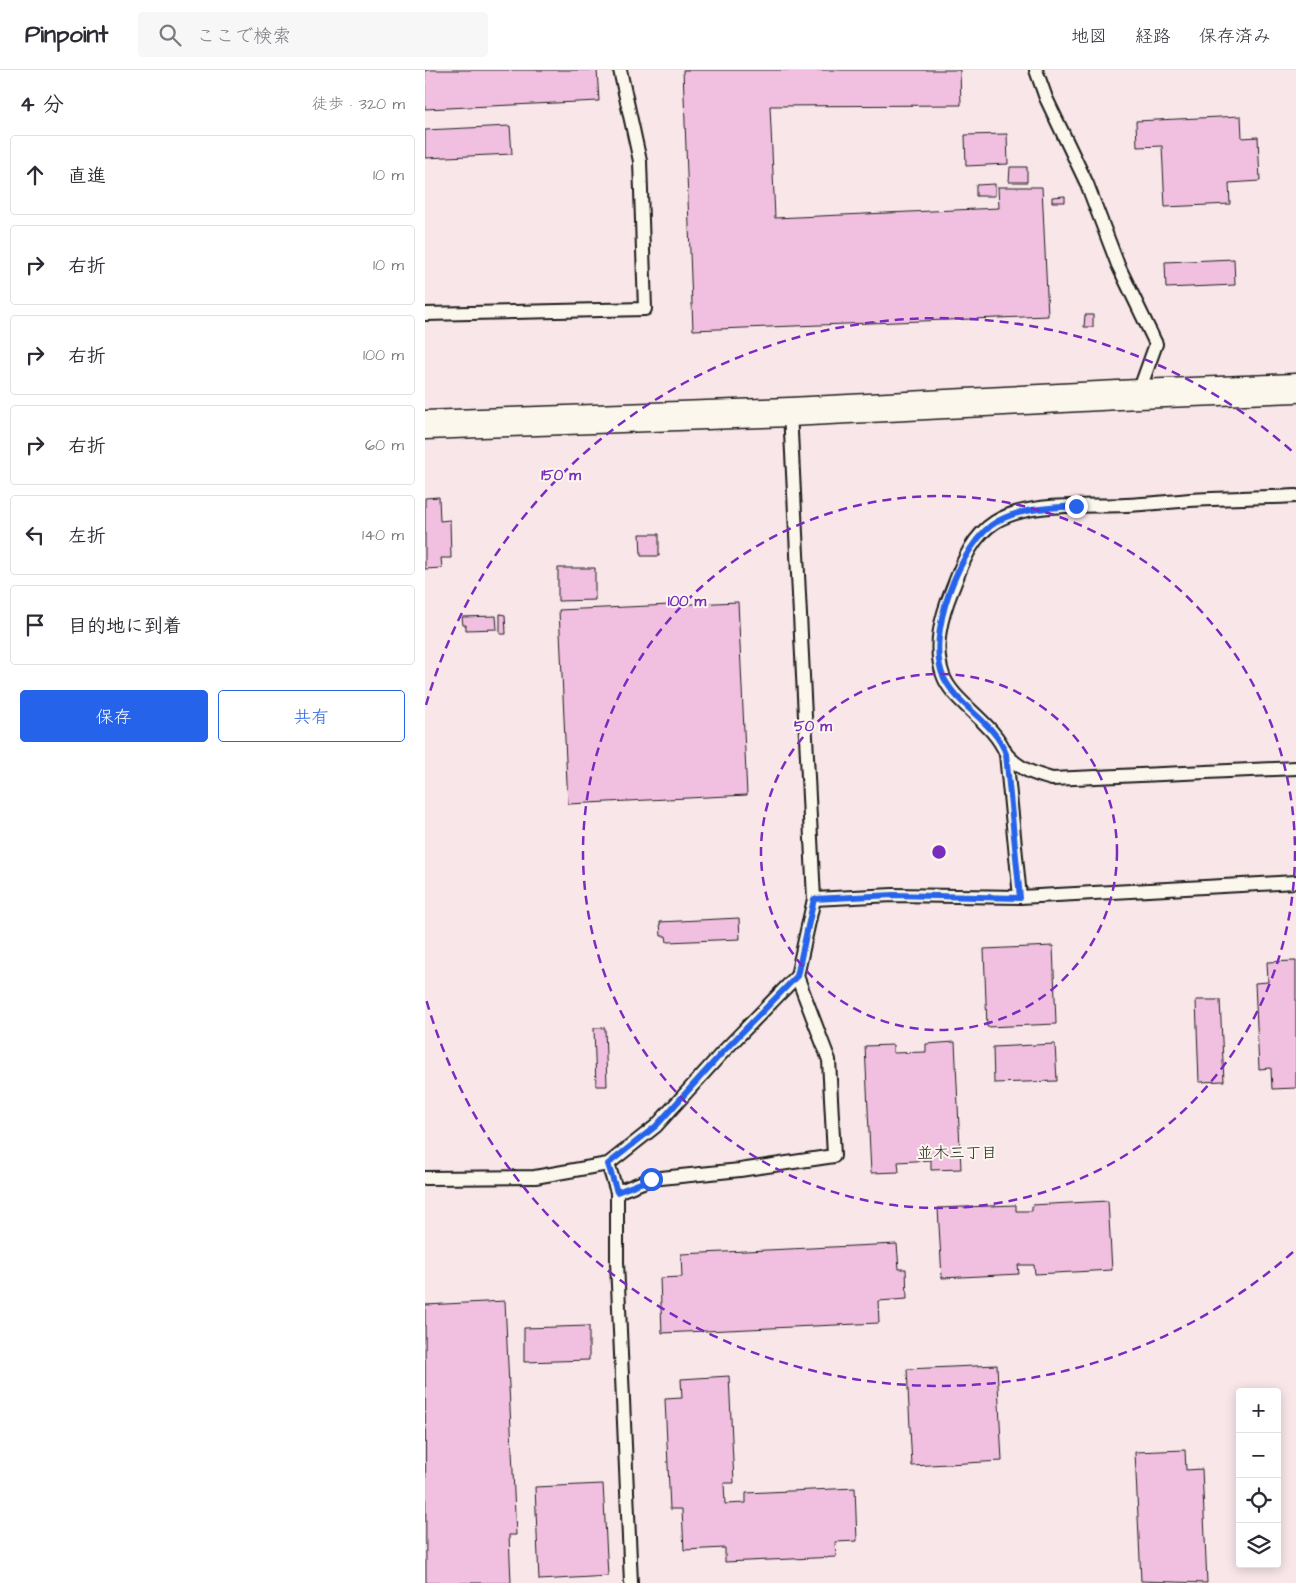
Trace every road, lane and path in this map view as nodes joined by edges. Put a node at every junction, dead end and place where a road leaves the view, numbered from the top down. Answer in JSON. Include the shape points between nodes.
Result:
{"nodes":[{"id":1,"x":620,"y":70,"type":"edge"},
{"id":2,"x":1036,"y":70,"type":"edge"},
{"id":3,"x":425,"y":314,"type":"edge"},
{"id":4,"x":1296,"y":388,"type":"edge"},
{"id":5,"x":1138,"y":394,"type":"junction"},
{"id":6,"x":790,"y":412,"type":"junction"},
{"id":7,"x":425,"y":425,"type":"edge"},
{"id":8,"x":1296,"y":496,"type":"edge"},
{"id":9,"x":1006,"y":754,"type":"junction"},
{"id":10,"x":1296,"y":768,"type":"edge"},
{"id":11,"x":1296,"y":882,"type":"edge"},
{"id":12,"x":1020,"y":898,"type":"junction"},
{"id":13,"x":814,"y":899,"type":"junction"},
{"id":14,"x":797,"y":976,"type":"junction"},
{"id":15,"x":608,"y":1164,"type":"junction"},
{"id":16,"x":425,"y":1178,"type":"edge"},
{"id":17,"x":617,"y":1192,"type":"junction"},
{"id":18,"x":631,"y":1583,"type":"edge"}],
"edges":[{"from":1,"to":3,"type":"lane","via":[[640,161],[645,309]]},
{"from":2,"to":5,"type":"lane","via":[[1087,184],[1118,265],[1156,344]]},
{"from":4,"to":5,"type":"street"},
{"from":5,"to":6,"type":"street"},
{"from":6,"to":7,"type":"street"},
{"from":6,"to":13,"type":"lane"},
{"from":8,"to":9,"type":"lane","via":[[1015,512],[981,534],[965,556],[944,611],[939,632],[940,656],[943,676],[950,689],[991,730],[1003,744]]},
{"from":9,"to":10,"type":"lane","via":[[1030,773],[1052,779]]},
{"from":9,"to":12,"type":"lane"},
{"from":11,"to":12,"type":"lane"},
{"from":12,"to":13,"type":"lane","via":[[893,895]]},
{"from":13,"to":14,"type":"lane"},
{"from":14,"to":15,"type":"lane","via":[[656,1126]]},
{"from":14,"to":17,"type":"lane","via":[[829,1060],[834,1156],[651,1179]]},
{"from":15,"to":16,"type":"lane","via":[[535,1177]]},
{"from":15,"to":17,"type":"lane"},
{"from":17,"to":18,"type":"lane","via":[[617,1262]]}]}
